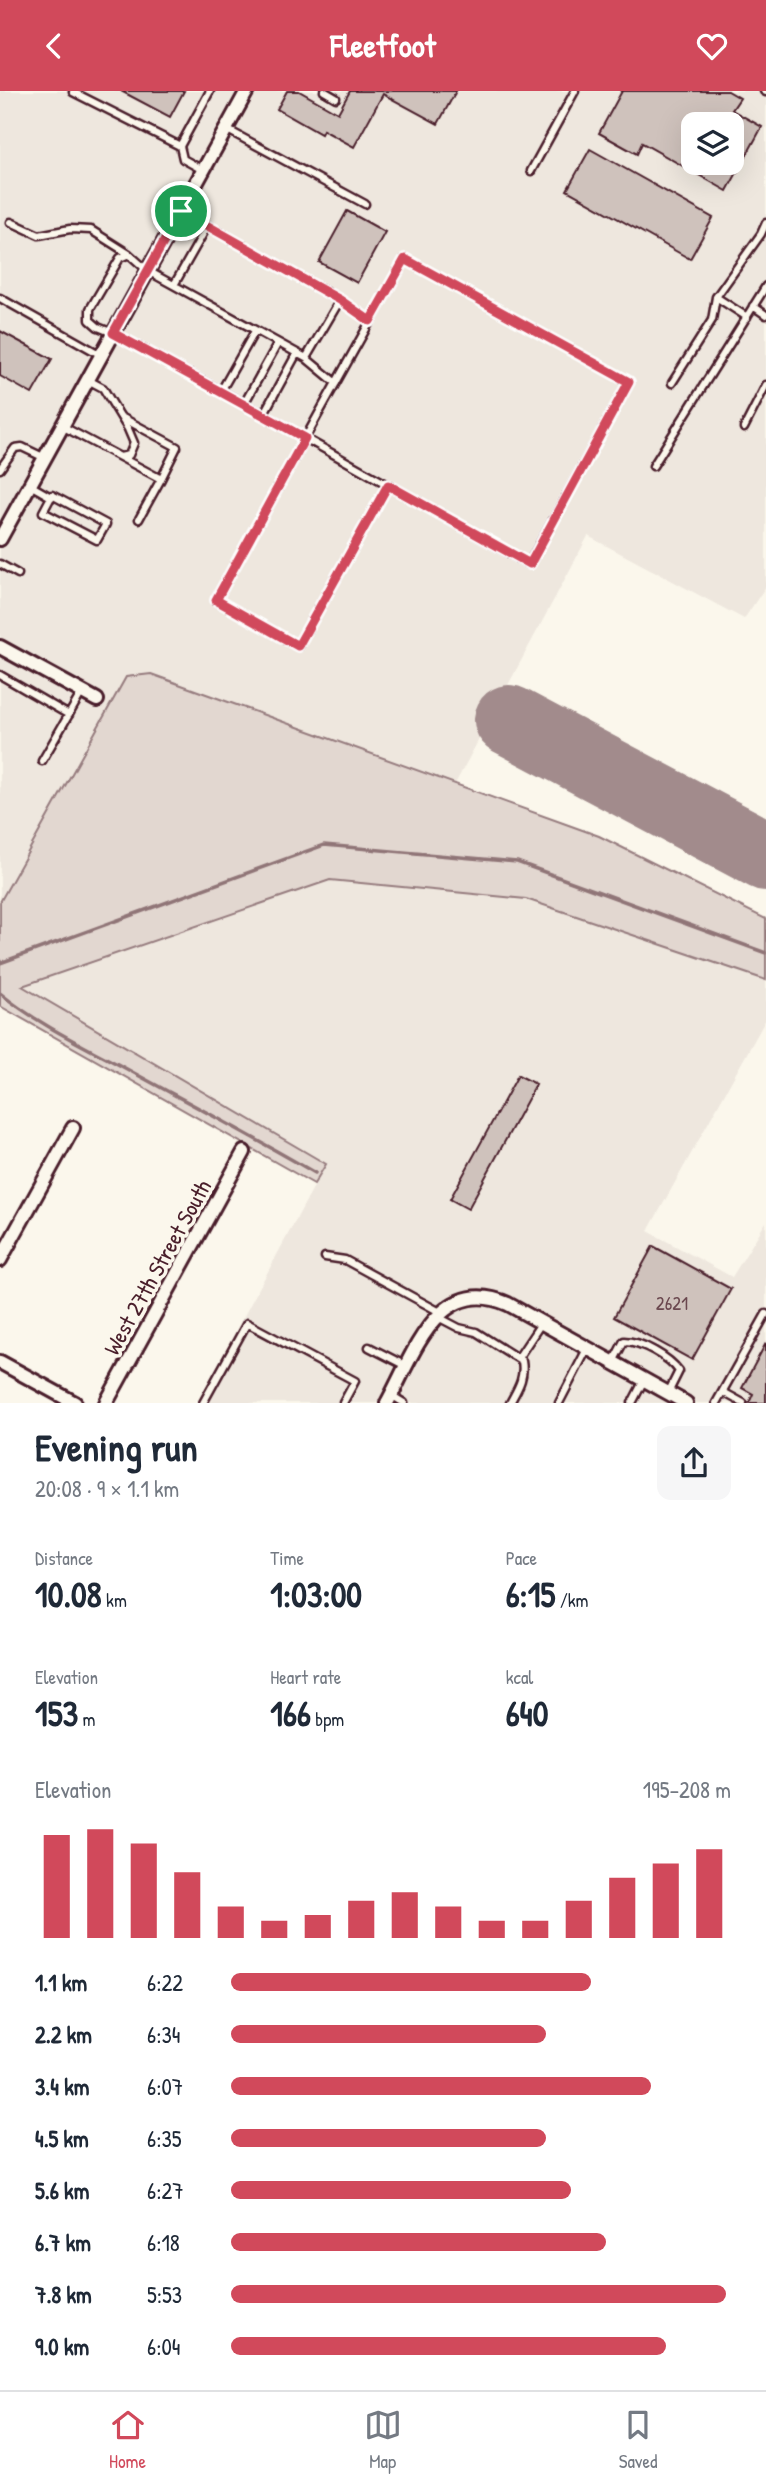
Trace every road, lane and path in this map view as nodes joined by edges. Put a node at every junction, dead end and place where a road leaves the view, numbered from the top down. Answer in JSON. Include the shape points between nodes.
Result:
{"nodes":[{"id":1,"x":210,"y":91,"type":"edge"},
{"id":2,"x":247,"y":91,"type":"edge"},
{"id":3,"x":324,"y":91,"type":"edge"},
{"id":4,"x":575,"y":91,"type":"edge"},
{"id":5,"x":74,"y":93,"type":"edge"},
{"id":6,"x":336,"y":98,"type":"dead end"},
{"id":7,"x":226,"y":129,"type":"junction"},
{"id":8,"x":180,"y":146,"type":"junction"},
{"id":9,"x":203,"y":170,"type":"junction"},
{"id":10,"x":531,"y":171,"type":"dead end"},
{"id":11,"x":365,"y":204,"type":"dead end"},
{"id":12,"x":181,"y":211,"type":"junction"},
{"id":13,"x":11,"y":222,"type":"dead end"},
{"id":14,"x":766,"y":223,"type":"edge"},
{"id":15,"x":208,"y":225,"type":"junction"},
{"id":16,"x":129,"y":254,"type":"junction"},
{"id":17,"x":148,"y":271,"type":"junction"},
{"id":18,"x":174,"y":285,"type":"junction"},
{"id":19,"x":766,"y":286,"type":"edge"},
{"id":20,"x":716,"y":297,"type":"junction"},
{"id":21,"x":0,"y":298,"type":"edge"},
{"id":22,"x":340,"y":300,"type":"junction"},
{"id":23,"x":753,"y":306,"type":"junction"},
{"id":24,"x":766,"y":315,"type":"edge"},
{"id":25,"x":747,"y":317,"type":"junction"},
{"id":26,"x":370,"y":321,"type":"junction"},
{"id":27,"x":255,"y":331,"type":"junction"},
{"id":28,"x":113,"y":333,"type":"junction"},
{"id":29,"x":278,"y":343,"type":"junction"},
{"id":30,"x":296,"y":353,"type":"junction"},
{"id":31,"x":101,"y":355,"type":"junction"},
{"id":32,"x":306,"y":358,"type":"junction"},
{"id":33,"x":88,"y":380,"type":"junction"},
{"id":34,"x":336,"y":383,"type":"junction"},
{"id":35,"x":672,"y":383,"type":"dead end"},
{"id":36,"x":766,"y":385,"type":"edge"},
{"id":37,"x":221,"y":391,"type":"junction"},
{"id":38,"x":244,"y":404,"type":"junction"},
{"id":39,"x":263,"y":415,"type":"junction"},
{"id":40,"x":121,"y":417,"type":"junction"},
{"id":41,"x":62,"y":426,"type":"junction"},
{"id":42,"x":744,"y":428,"type":"dead end"},
{"id":43,"x":305,"y":438,"type":"junction"},
{"id":44,"x":120,"y":457,"type":"junction"},
{"id":45,"x":45,"y":458,"type":"junction"},
{"id":46,"x":653,"y":466,"type":"dead end"},
{"id":47,"x":0,"y":469,"type":"edge"},
{"id":48,"x":161,"y":479,"type":"junction"},
{"id":49,"x":30,"y":485,"type":"junction"},
{"id":50,"x":388,"y":485,"type":"junction"},
{"id":51,"x":51,"y":497,"type":"junction"},
{"id":52,"x":139,"y":519,"type":"dead end"},
{"id":53,"x":0,"y":539,"type":"edge"},
{"id":54,"x":0,"y":564,"type":"edge"},
{"id":55,"x":18,"y":574,"type":"dead end"},
{"id":56,"x":0,"y":647,"type":"edge"},
{"id":57,"x":0,"y":675,"type":"edge"},
{"id":58,"x":82,"y":692,"type":"junction"},
{"id":59,"x":97,"y":700,"type":"dead end"},
{"id":60,"x":69,"y":715,"type":"junction"},
{"id":61,"x":42,"y":761,"type":"dead end"},
{"id":62,"x":73,"y":1128,"type":"dead end"},
{"id":63,"x":244,"y":1152,"type":"dead end"},
{"id":64,"x":325,"y":1257,"type":"dead end"},
{"id":65,"x":0,"y":1260,"type":"edge"},
{"id":66,"x":438,"y":1314,"type":"junction"},
{"id":67,"x":766,"y":1314,"type":"edge"},
{"id":68,"x":541,"y":1322,"type":"junction"},
{"id":69,"x":369,"y":1347,"type":"dead end"},
{"id":70,"x":588,"y":1347,"type":"junction"},
{"id":71,"x":518,"y":1358,"type":"junction"},
{"id":72,"x":0,"y":1362,"type":"edge"},
{"id":73,"x":613,"y":1362,"type":"junction"},
{"id":74,"x":406,"y":1366,"type":"junction"},
{"id":75,"x":644,"y":1380,"type":"junction"},
{"id":76,"x":723,"y":1392,"type":"junction"},
{"id":77,"x":668,"y":1393,"type":"junction"},
{"id":78,"x":389,"y":1399,"type":"edge"},
{"id":79,"x":75,"y":1403,"type":"edge"},
{"id":80,"x":106,"y":1403,"type":"edge"},
{"id":81,"x":203,"y":1403,"type":"edge"},
{"id":82,"x":343,"y":1403,"type":"edge"},
{"id":83,"x":404,"y":1403,"type":"edge"},
{"id":84,"x":510,"y":1403,"type":"edge"},
{"id":85,"x":559,"y":1403,"type":"edge"},
{"id":86,"x":632,"y":1403,"type":"edge"},
{"id":87,"x":686,"y":1403,"type":"edge"},
{"id":88,"x":716,"y":1403,"type":"edge"},
{"id":89,"x":743,"y":1403,"type":"edge"}],
"edges":[{"from":1,"to":8,"type":"lane"},
{"from":2,"to":7,"type":"street"},
{"from":3,"to":6,"type":"lane"},
{"from":4,"to":10,"type":"lane"},
{"from":5,"to":8,"type":"lane"},
{"from":7,"to":9,"type":"street"},
{"from":7,"to":11,"type":"lane"},
{"from":8,"to":9,"type":"lane","via":[[183,159]]},
{"from":9,"to":12,"type":"street"},
{"from":12,"to":15,"type":"lane"},
{"from":12,"to":17,"type":"street"},
{"from":13,"to":16,"type":"lane","via":[[39,235],[92,230]]},
{"from":14,"to":20,"type":"lane"},
{"from":15,"to":18,"type":"lane"},
{"from":15,"to":22,"type":"lane"},
{"from":16,"to":17,"type":"lane"},
{"from":16,"to":28,"type":"lane","via":[[120,258],[90,309],[90,320]]},
{"from":17,"to":18,"type":"lane"},
{"from":17,"to":28,"type":"street"},
{"from":18,"to":27,"type":"lane"},
{"from":19,"to":23,"type":"lane"},
{"from":20,"to":25,"type":"lane"},
{"from":20,"to":35,"type":"lane","via":[[712,320]]},
{"from":21,"to":31,"type":"lane"},
{"from":22,"to":26,"type":"lane"},
{"from":22,"to":32,"type":"lane"},
{"from":23,"to":24,"type":"lane"},
{"from":23,"to":25,"type":"lane"},
{"from":25,"to":46,"type":"lane"},
{"from":26,"to":34,"type":"lane"},
{"from":26,"to":50,"type":"lane","via":[[405,259],[629,382],[530,564]]},
{"from":27,"to":29,"type":"lane"},
{"from":27,"to":37,"type":"lane"},
{"from":28,"to":31,"type":"street"},
{"from":28,"to":37,"type":"lane"},
{"from":29,"to":30,"type":"lane"},
{"from":29,"to":38,"type":"lane"},
{"from":30,"to":32,"type":"lane"},
{"from":30,"to":39,"type":"lane"},
{"from":31,"to":33,"type":"street"},
{"from":32,"to":34,"type":"lane"},
{"from":33,"to":40,"type":"lane","via":[[103,388]]},
{"from":33,"to":41,"type":"street"},
{"from":34,"to":43,"type":"lane"},
{"from":36,"to":42,"type":"lane"},
{"from":37,"to":38,"type":"lane"},
{"from":38,"to":39,"type":"lane"},
{"from":39,"to":43,"type":"lane"},
{"from":40,"to":44,"type":"lane","via":[[134,443],[129,455]]},
{"from":40,"to":48,"type":"lane","via":[[177,447]]},
{"from":41,"to":44,"type":"lane"},
{"from":41,"to":45,"type":"street"},
{"from":43,"to":50,"type":"lane"},
{"from":43,"to":50,"type":"lane","via":[[216,600],[298,646]]},
{"from":44,"to":48,"type":"lane"},
{"from":45,"to":47,"type":"lane","via":[[15,448]]},
{"from":45,"to":49,"type":"street"},
{"from":48,"to":52,"type":"lane"},
{"from":49,"to":51,"type":"lane"},
{"from":49,"to":53,"type":"street"},
{"from":51,"to":51,"type":"lane","via":[[43,512],[97,540],[106,524]]},
{"from":54,"to":55,"type":"lane"},
{"from":56,"to":58,"type":"street"},
{"from":57,"to":60,"type":"lane"},
{"from":58,"to":59,"type":"street"},
{"from":58,"to":60,"type":"lane"},
{"from":60,"to":61,"type":"lane"},
{"from":62,"to":65,"type":"street"},
{"from":63,"to":80,"type":"street","name":"West 27th Street South"},
{"from":64,"to":66,"type":"lane","via":[[345,1260]]},
{"from":66,"to":68,"type":"street","via":[[460,1300],[496,1299]]},
{"from":66,"to":71,"type":"lane"},
{"from":66,"to":74,"type":"street"},
{"from":67,"to":76,"type":"lane"},
{"from":68,"to":70,"type":"street"},
{"from":68,"to":71,"type":"lane"},
{"from":69,"to":74,"type":"lane"},
{"from":70,"to":73,"type":"street"},
{"from":70,"to":85,"type":"lane"},
{"from":71,"to":84,"type":"lane","via":[[524,1372]]},
{"from":72,"to":79,"type":"street"},
{"from":73,"to":75,"type":"street"},
{"from":73,"to":77,"type":"lane","via":[[624,1341],[633,1341],[673,1363],[679,1371]]},
{"from":74,"to":78,"type":"street"},
{"from":75,"to":77,"type":"street"},
{"from":75,"to":86,"type":"lane"},
{"from":76,"to":88,"type":"lane"},
{"from":76,"to":89,"type":"lane"},
{"from":77,"to":87,"type":"street"},
{"from":78,"to":83,"type":"lane"},
{"from":81,"to":82,"type":"lane","via":[[247,1323],[355,1381]]}]}
